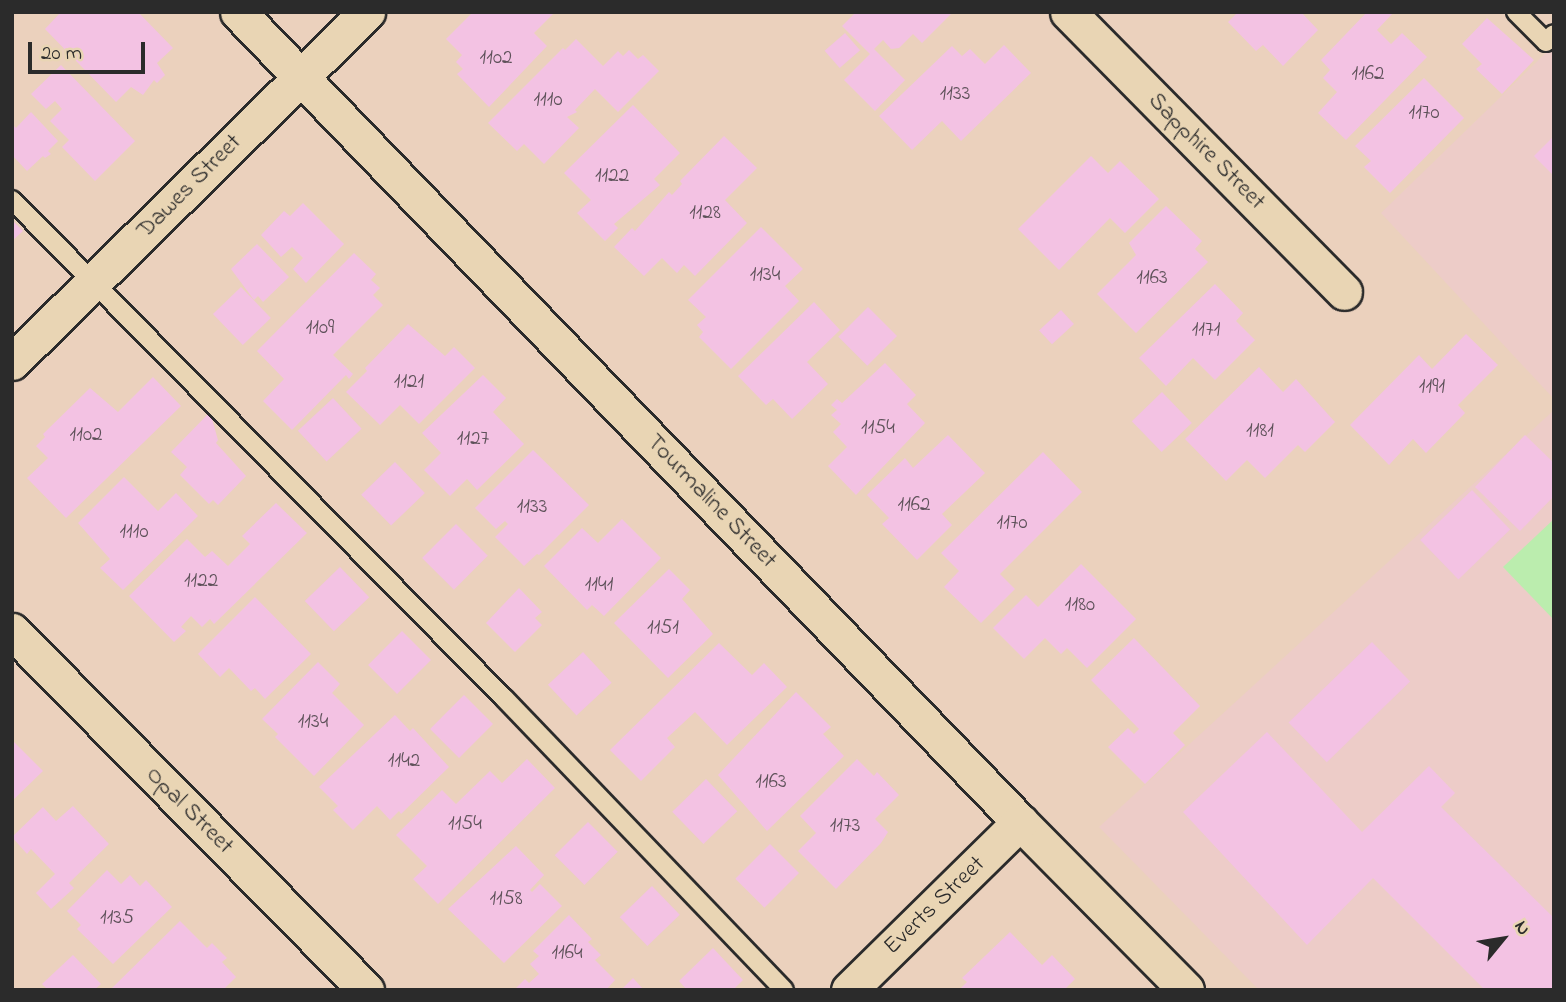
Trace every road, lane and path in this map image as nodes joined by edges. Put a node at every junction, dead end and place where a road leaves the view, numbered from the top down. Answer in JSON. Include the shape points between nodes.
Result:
{"nodes":[{"id":1,"x":239,"y":12,"type":"edge"},
{"id":2,"x":367,"y":12,"type":"edge"},
{"id":3,"x":1068,"y":12,"type":"edge"},
{"id":4,"x":1516,"y":12,"type":"edge"},
{"id":5,"x":1554,"y":34,"type":"edge"},
{"id":6,"x":301,"y":77,"type":"junction"},
{"id":7,"x":12,"y":200,"type":"edge"},
{"id":8,"x":93,"y":283,"type":"junction"},
{"id":9,"x":1344,"y":292,"type":"dead end"},
{"id":10,"x":12,"y":362,"type":"edge"},
{"id":11,"x":12,"y":631,"type":"edge"},
{"id":12,"x":1020,"y":822,"type":"junction"},
{"id":13,"x":366,"y":990,"type":"edge"},
{"id":14,"x":784,"y":990,"type":"edge"},
{"id":15,"x":849,"y":990,"type":"edge"},
{"id":16,"x":1186,"y":990,"type":"edge"}],
"edges":[{"from":1,"to":6,"type":"street","name":"Tourmaline Street"},
{"from":2,"to":6,"type":"street","name":"Dawes Street"},
{"from":3,"to":9,"type":"street","name":"Sapphire Street"},
{"from":4,"to":5,"type":"lane","via":[[1546,42]]},
{"from":6,"to":8,"type":"street","name":"Dawes Street"},
{"from":6,"to":12,"type":"street","name":"Tourmaline Street"},
{"from":7,"to":8,"type":"lane"},
{"from":8,"to":10,"type":"street","name":"Dawes Street"},
{"from":8,"to":14,"type":"lane","via":[[505,699]]},
{"from":11,"to":13,"type":"street","name":"Opal Street"},
{"from":12,"to":15,"type":"street","name":"Everts Street"},
{"from":12,"to":16,"type":"street","name":"Tourmaline Street"}]}
